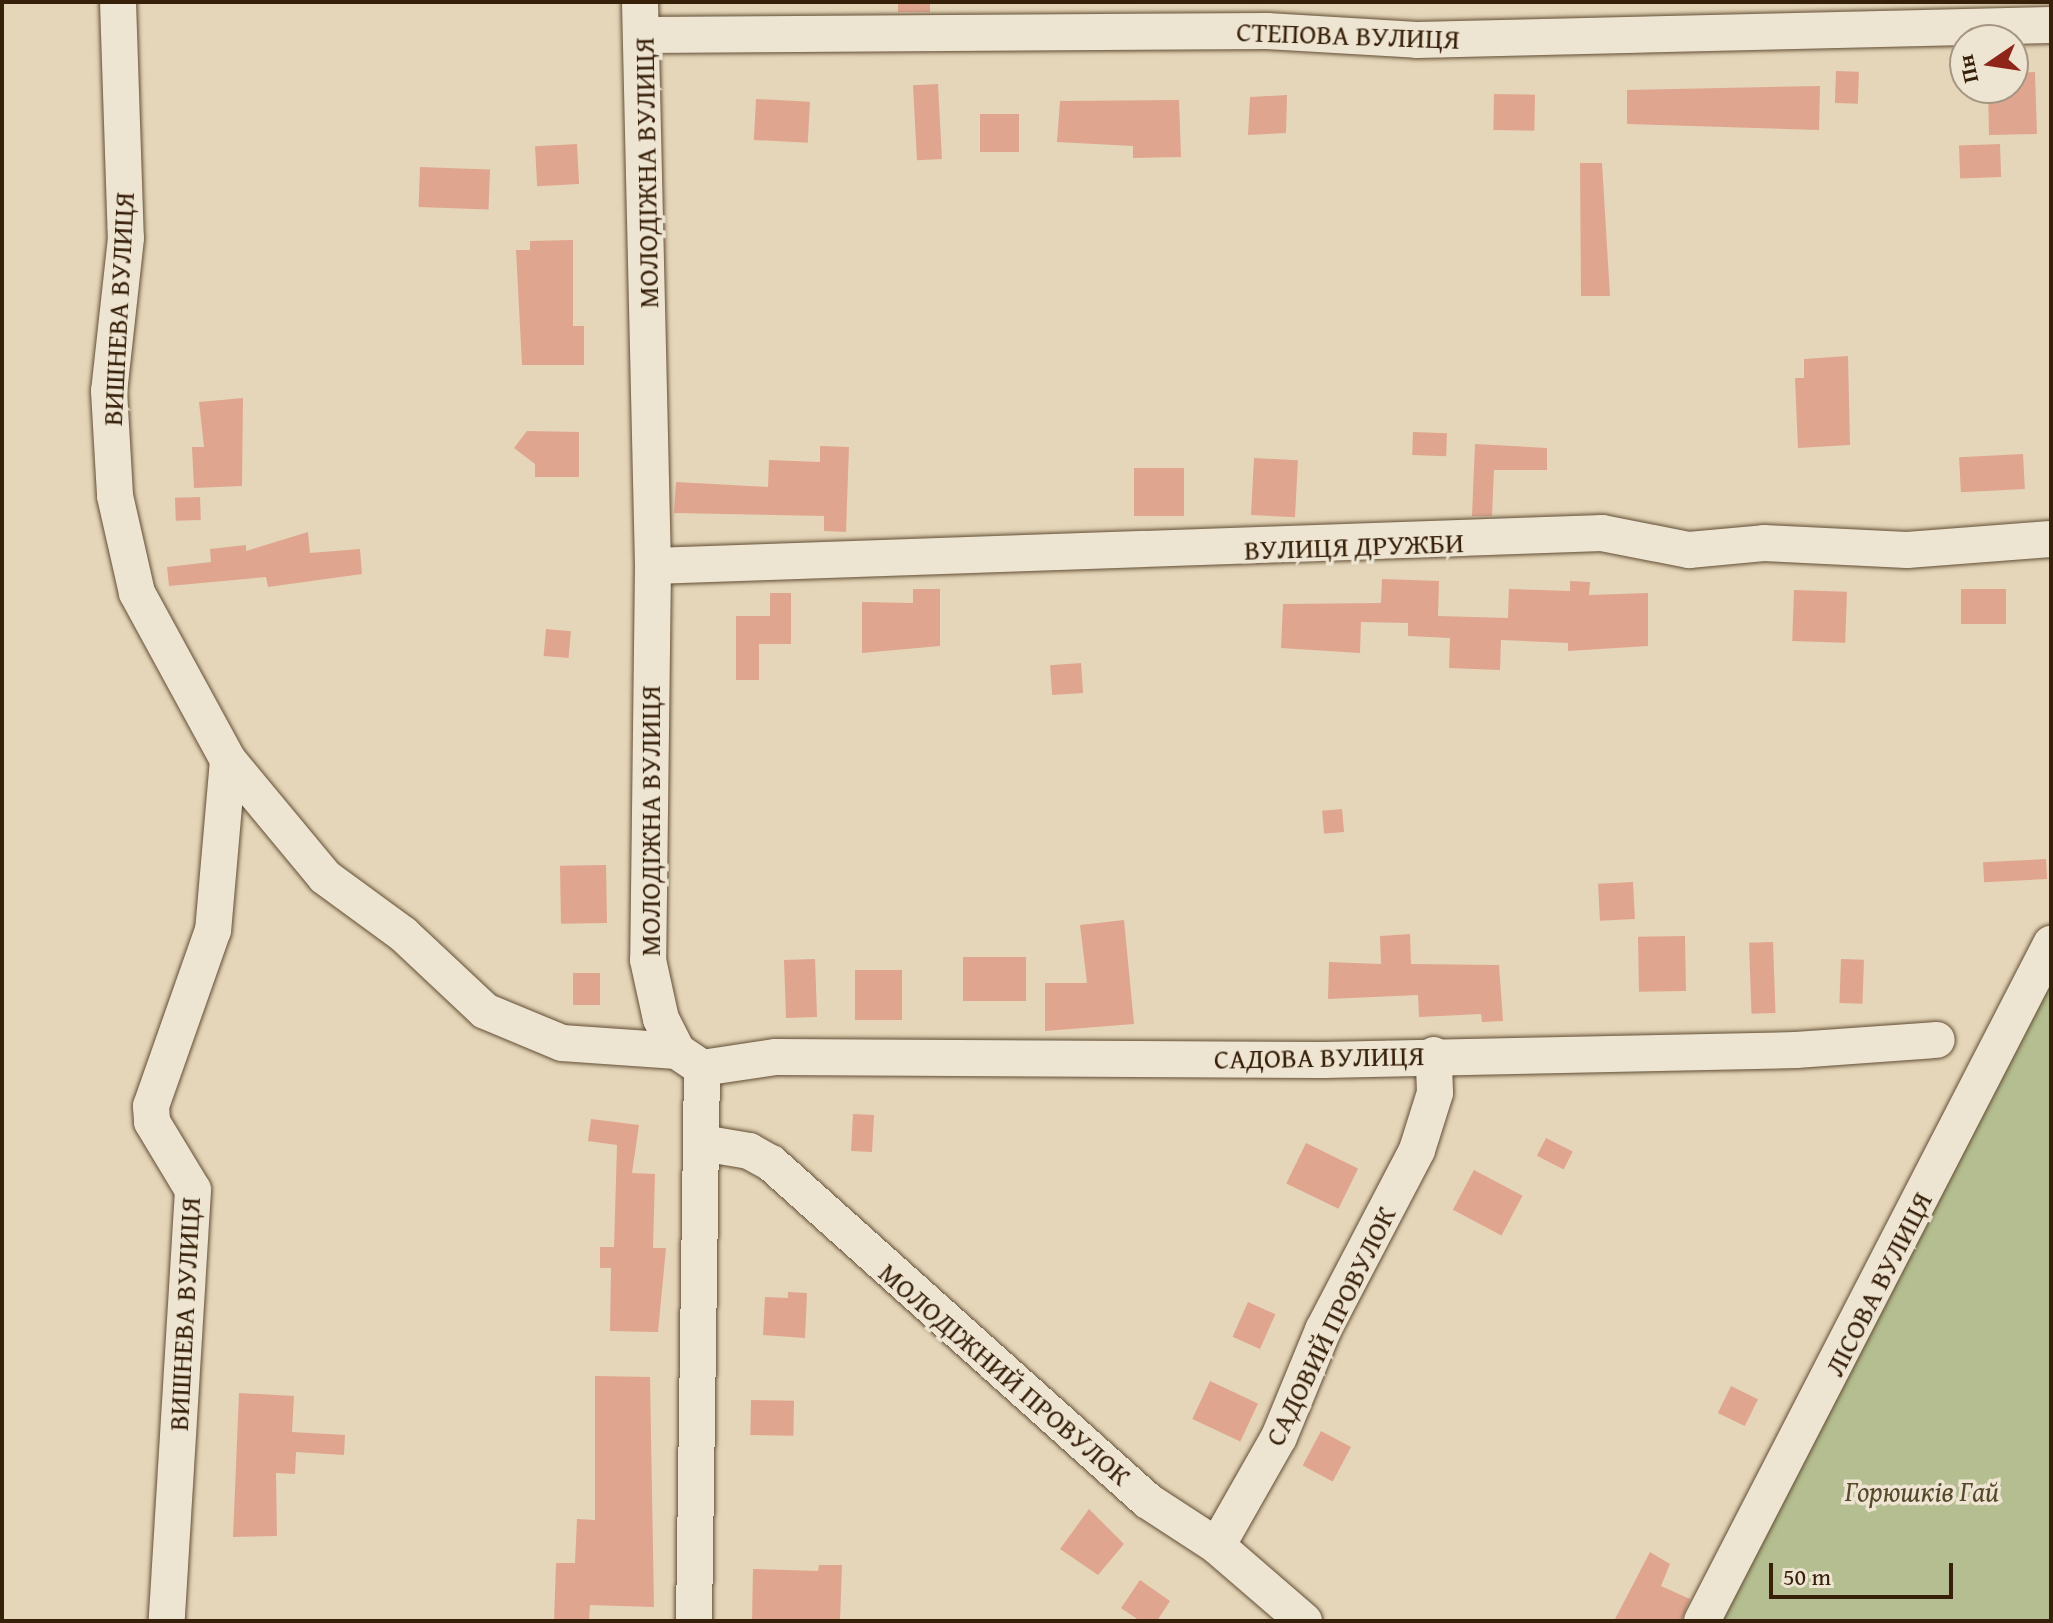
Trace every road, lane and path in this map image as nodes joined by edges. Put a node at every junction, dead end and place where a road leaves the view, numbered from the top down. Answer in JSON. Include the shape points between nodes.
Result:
{"nodes":[{"id":1,"x":118,"y":2,"type":"edge"},
{"id":2,"x":642,"y":18,"type":"edge"},
{"id":3,"x":2051,"y":25,"type":"edge"},
{"id":4,"x":2051,"y":539,"type":"edge"},
{"id":5,"x":653,"y":566,"type":"junction"},
{"id":6,"x":228,"y":760,"type":"junction"},
{"id":7,"x":2051,"y":944,"type":"edge"},
{"id":8,"x":1937,"y":1040,"type":"dead end"},
{"id":9,"x":1434,"y":1055,"type":"junction"},
{"id":10,"x":689,"y":1059,"type":"junction"},
{"id":11,"x":702,"y":1143,"type":"junction"},
{"id":12,"x":1217,"y":1546,"type":"junction"},
{"id":13,"x":167,"y":1621,"type":"edge"},
{"id":14,"x":694,"y":1621,"type":"edge"},
{"id":15,"x":1304,"y":1621,"type":"edge"},
{"id":16,"x":1702,"y":1621,"type":"edge"}],
"edges":[{"from":1,"to":6,"type":"street","name":"ВИШНЕВА ВУЛИЦЯ","via":[[126,238],[109,402],[119,521],[137,593]]},
{"from":2,"to":3,"type":"street","name":"СТЕПОВА ВУЛИЦЯ","via":[[1267,31],[1417,40]]},
{"from":2,"to":5,"type":"street","name":"МОЛОДІЖНА ВУЛИЦЯ"},
{"from":4,"to":5,"type":"street","name":"ВУЛИЦЯ ДРУЖБИ","via":[[1907,550],[1764,543],[1689,550],[1602,533]]},
{"from":5,"to":10,"type":"street","name":"МОЛОДІЖНА ВУЛИЦЯ","via":[[648,960],[654,1000]]},
{"from":6,"to":10,"type":"street","via":[[325,877],[403,934],[485,1011],[562,1043]]},
{"from":6,"to":13,"type":"street","name":"ВИШНЕВА ВУЛИЦЯ","via":[[213,930],[151,1106],[152,1122],[193,1190]]},
{"from":7,"to":16,"type":"street","name":"ЛІСОВА ВУЛИЦЯ"},
{"from":8,"to":9,"type":"street","name":"САДОВА ВУЛИЦЯ","via":[[1796,1050]]},
{"from":9,"to":10,"type":"street","name":"САДОВА ВУЛИЦЯ"},
{"from":9,"to":12,"type":"street","name":"САДОВИЙ ПРОВУЛОК","via":[[1435,1093],[1417,1150],[1323,1330],[1279,1437]]},
{"from":10,"to":11,"type":"street","name":"МОЛОДІЖНА ВУЛИЦЯ"},
{"from":11,"to":12,"type":"street","name":"МОЛОДІЖНИЙ ПРОВУЛОК","via":[[749,1151],[771,1163],[1148,1501]]},
{"from":11,"to":14,"type":"street","name":"МОЛОДІЖНА ВУЛИЦЯ"},
{"from":12,"to":15,"type":"street","name":"МОЛОДІЖНИЙ ПРОВУЛОК"}]}
